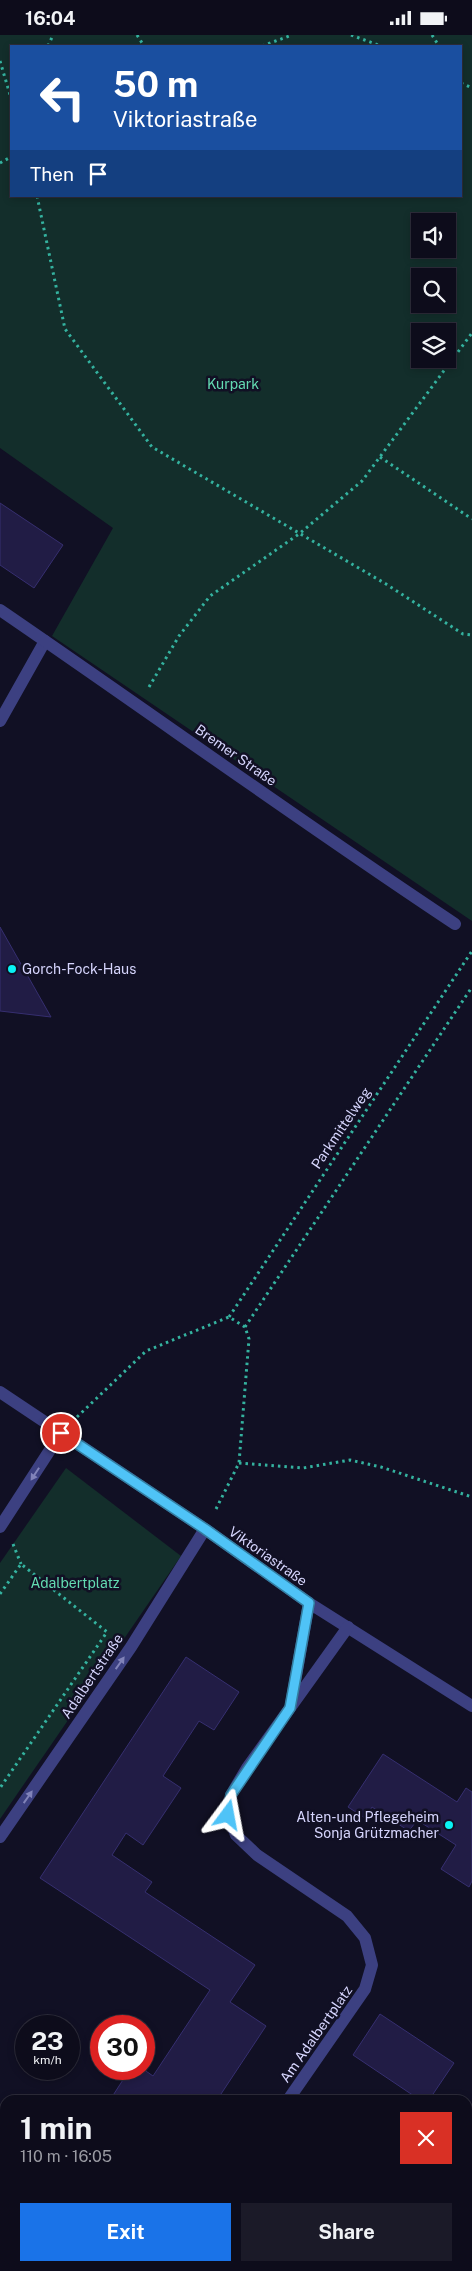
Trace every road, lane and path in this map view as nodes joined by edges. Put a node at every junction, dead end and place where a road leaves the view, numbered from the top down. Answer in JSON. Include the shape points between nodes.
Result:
{"nodes":[{"id":1,"x":292,"y":35,"type":"edge"},
{"id":2,"x":350,"y":35,"type":"edge"},
{"id":3,"x":265,"y":45,"type":"edge"},
{"id":4,"x":378,"y":45,"type":"edge"},
{"id":5,"x":0,"y":61,"type":"edge"},
{"id":6,"x":462,"y":82,"type":"edge"},
{"id":7,"x":472,"y":88,"type":"edge"},
{"id":8,"x":10,"y":95,"type":"edge"},
{"id":9,"x":37,"y":197,"type":"edge"},
{"id":10,"x":472,"y":333,"type":"edge"},
{"id":11,"x":380,"y":457,"type":"junction"},
{"id":12,"x":472,"y":519,"type":"edge"},
{"id":13,"x":299,"y":534,"type":"junction"},
{"id":14,"x":0,"y":610,"type":"edge"},
{"id":15,"x":472,"y":635,"type":"edge"},
{"id":16,"x":45,"y":641,"type":"junction"},
{"id":17,"x":139,"y":704,"type":"junction"},
{"id":18,"x":0,"y":721,"type":"edge"},
{"id":19,"x":455,"y":924,"type":"dead end"},
{"id":20,"x":472,"y":951,"type":"edge"},
{"id":21,"x":472,"y":987,"type":"edge"},
{"id":22,"x":229,"y":1317,"type":"junction"},
{"id":23,"x":245,"y":1327,"type":"junction"},
{"id":24,"x":0,"y":1393,"type":"edge"},
{"id":25,"x":61,"y":1433,"type":"junction"},
{"id":26,"x":239,"y":1463,"type":"junction"},
{"id":27,"x":472,"y":1497,"type":"edge"},
{"id":28,"x":0,"y":1527,"type":"edge"},
{"id":29,"x":205,"y":1529,"type":"junction"},
{"id":30,"x":0,"y":1594,"type":"edge"},
{"id":31,"x":309,"y":1603,"type":"junction"},
{"id":32,"x":348,"y":1627,"type":"junction"},
{"id":33,"x":472,"y":1706,"type":"edge"},
{"id":34,"x":290,"y":1708,"type":"junction"},
{"id":35,"x":0,"y":1788,"type":"edge"},
{"id":36,"x":0,"y":1837,"type":"edge"},
{"id":37,"x":291,"y":2095,"type":"edge"}],
"edges":[{"from":1,"to":3,"type":"path"},
{"from":2,"to":4,"type":"path"},
{"from":5,"to":8,"type":"path"},
{"from":6,"to":7,"type":"path"},
{"from":9,"to":13,"type":"path","via":[[66,329],[152,447]]},
{"from":10,"to":11,"type":"path"},
{"from":11,"to":12,"type":"path"},
{"from":11,"to":13,"type":"path","via":[[362,481]]},
{"from":13,"to":15,"type":"path","via":[[463,633]]},
{"from":13,"to":17,"type":"path","via":[[210,596],[179,636]]},
{"from":14,"to":16,"type":"street","name":"Bremer Straße"},
{"from":16,"to":17,"type":"street","name":"Bremer Straße"},
{"from":16,"to":18,"type":"street"},
{"from":17,"to":19,"type":"street","name":"Bremer Straße"},
{"from":20,"to":22,"type":"path","name":"Parkmittelweg"},
{"from":21,"to":23,"type":"path"},
{"from":22,"to":23,"type":"path"},
{"from":22,"to":25,"type":"path","via":[[146,1351]]},
{"from":23,"to":26,"type":"path","via":[[249,1339]]},
{"from":24,"to":25,"type":"street","name":"Viktoriastraße"},
{"from":25,"to":28,"type":"street","one_way":true},
{"from":25,"to":29,"type":"street","name":"Viktoriastraße"},
{"from":26,"to":27,"type":"path","via":[[303,1468],[350,1460]]},
{"from":26,"to":29,"type":"path"},
{"from":29,"to":31,"type":"street","name":"Viktoriastraße"},
{"from":36,"to":29,"type":"street","name":"Adalbertstraße","one_way":true,"via":[[131,1647]]},
{"from":30,"to":35,"type":"path","via":[[21,1564],[107,1632]]},
{"from":31,"to":32,"type":"street","name":"Viktoriastraße"},
{"from":31,"to":34,"type":"street","name":"Am Adalbertplatz"},
{"from":32,"to":33,"type":"street","name":"Viktoriastraße"},
{"from":32,"to":34,"type":"street","name":"Am Adalbertplatz"},
{"from":34,"to":37,"type":"street","name":"Am Adalbertplatz","via":[[231,1795],[228,1815],[236,1835],[257,1855],[347,1916],[365,1938],[372,1965],[365,1989]]}]}
